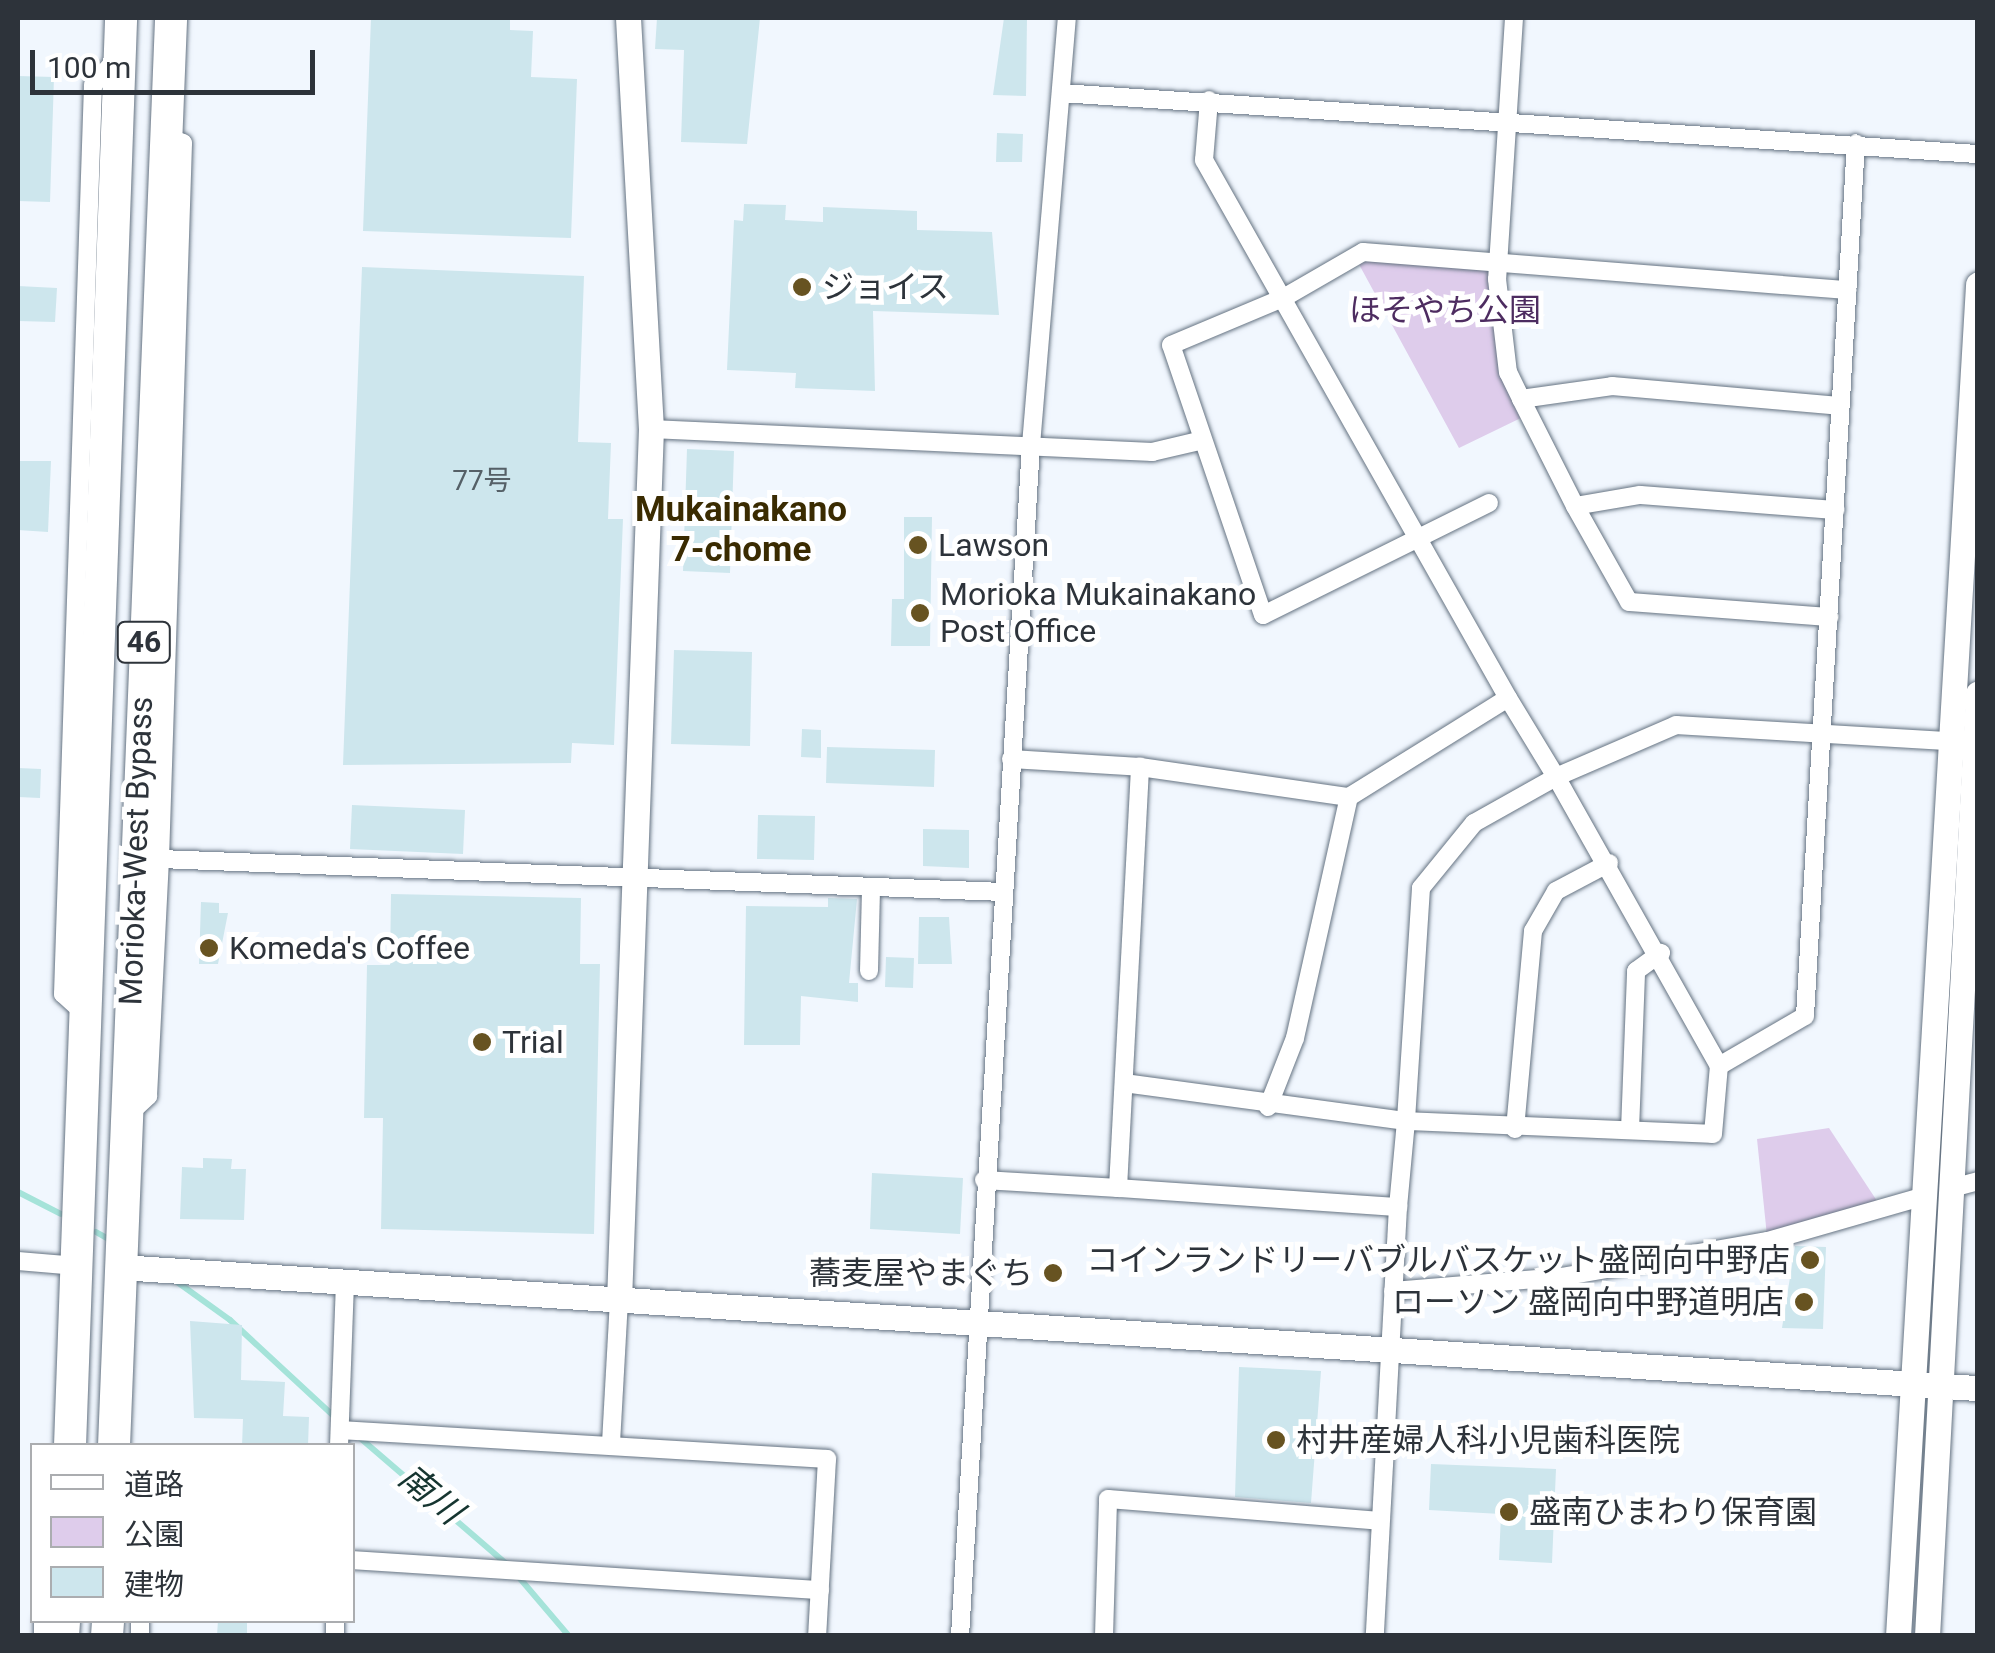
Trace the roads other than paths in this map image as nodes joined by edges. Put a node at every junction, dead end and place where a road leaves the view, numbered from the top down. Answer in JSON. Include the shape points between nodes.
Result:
{"nodes":[{"id":1,"x":121,"y":18,"type":"edge"},
{"id":2,"x":171,"y":18,"type":"edge"},
{"id":3,"x":628,"y":18,"type":"edge"},
{"id":4,"x":1067,"y":18,"type":"edge"},
{"id":5,"x":1514,"y":18,"type":"edge"},
{"id":6,"x":1061,"y":93,"type":"junction"},
{"id":7,"x":1209,"y":100,"type":"junction"},
{"id":8,"x":1507,"y":121,"type":"junction"},
{"id":9,"x":164,"y":136,"type":"junction"},
{"id":10,"x":1856,"y":143,"type":"junction"},
{"id":11,"x":1978,"y":154,"type":"edge"},
{"id":12,"x":1498,"y":262,"type":"junction"},
{"id":13,"x":1978,"y":284,"type":"edge"},
{"id":14,"x":1848,"y":290,"type":"junction"},
{"id":15,"x":1285,"y":297,"type":"junction"},
{"id":16,"x":1521,"y":399,"type":"junction"},
{"id":17,"x":1839,"y":406,"type":"junction"},
{"id":18,"x":651,"y":429,"type":"junction"},
{"id":19,"x":1203,"y":440,"type":"junction"},
{"id":20,"x":1031,"y":445,"type":"junction"},
{"id":21,"x":1489,"y":503,"type":"dead end"},
{"id":22,"x":1575,"y":506,"type":"junction"},
{"id":23,"x":1834,"y":510,"type":"junction"},
{"id":24,"x":1417,"y":541,"type":"junction"},
{"id":25,"x":1830,"y":617,"type":"junction"},
{"id":26,"x":1978,"y":693,"type":"edge"},
{"id":27,"x":1508,"y":698,"type":"junction"},
{"id":28,"x":1824,"y":729,"type":"junction"},
{"id":29,"x":1968,"y":742,"type":"edge"},
{"id":30,"x":1011,"y":758,"type":"junction"},
{"id":31,"x":1140,"y":767,"type":"junction"},
{"id":32,"x":1556,"y":777,"type":"junction"},
{"id":33,"x":1350,"y":796,"type":"junction"},
{"id":34,"x":160,"y":859,"type":"junction"},
{"id":35,"x":1608,"y":862,"type":"junction"},
{"id":36,"x":634,"y":878,"type":"junction"},
{"id":37,"x":870,"y":887,"type":"junction"},
{"id":38,"x":1003,"y":892,"type":"junction"},
{"id":39,"x":1660,"y":954,"type":"junction"},
{"id":40,"x":869,"y":971,"type":"dead end"},
{"id":41,"x":1719,"y":1066,"type":"junction"},
{"id":42,"x":1124,"y":1083,"type":"junction"},
{"id":43,"x":1268,"y":1107,"type":"junction"},
{"id":44,"x":126,"y":1116,"type":"junction"},
{"id":45,"x":1406,"y":1121,"type":"junction"},
{"id":46,"x":1515,"y":1129,"type":"junction"},
{"id":47,"x":1630,"y":1130,"type":"junction"},
{"id":48,"x":984,"y":1180,"type":"junction"},
{"id":49,"x":1978,"y":1181,"type":"edge"},
{"id":50,"x":1118,"y":1188,"type":"junction"},
{"id":51,"x":1952,"y":1188,"type":"junction"},
{"id":52,"x":1921,"y":1197,"type":"junction"},
{"id":53,"x":1398,"y":1208,"type":"junction"},
{"id":54,"x":18,"y":1262,"type":"edge"},
{"id":55,"x":78,"y":1266,"type":"junction"},
{"id":56,"x":130,"y":1268,"type":"junction"},
{"id":57,"x":345,"y":1282,"type":"junction"},
{"id":58,"x":1393,"y":1291,"type":"junction"},
{"id":59,"x":619,"y":1300,"type":"junction"},
{"id":60,"x":980,"y":1325,"type":"junction"},
{"id":61,"x":1390,"y":1347,"type":"junction"},
{"id":62,"x":1908,"y":1385,"type":"junction"},
{"id":63,"x":1942,"y":1387,"type":"junction"},
{"id":64,"x":1978,"y":1388,"type":"edge"},
{"id":65,"x":340,"y":1438,"type":"edge"},
{"id":66,"x":70,"y":1443,"type":"edge"},
{"id":67,"x":114,"y":1443,"type":"edge"},
{"id":68,"x":611,"y":1444,"type":"junction"},
{"id":69,"x":1380,"y":1521,"type":"junction"},
{"id":70,"x":355,"y":1560,"type":"edge"},
{"id":71,"x":820,"y":1590,"type":"junction"},
{"id":72,"x":817,"y":1636,"type":"edge"},
{"id":73,"x":960,"y":1636,"type":"edge"},
{"id":74,"x":1104,"y":1636,"type":"edge"},
{"id":75,"x":1375,"y":1636,"type":"edge"},
{"id":76,"x":1898,"y":1636,"type":"edge"},
{"id":77,"x":1927,"y":1636,"type":"edge"}],
"edges":[{"from":1,"to":55,"type":"highway","name":"Morioka-West Bypass","number":"46"},
{"from":2,"to":9,"type":"highway","name":"Morioka-West Bypass","number":"46"},
{"from":3,"to":18,"type":"street"},
{"from":4,"to":6,"type":"street"},
{"from":5,"to":8,"type":"street"},
{"from":6,"to":7,"type":"street"},
{"from":6,"to":20,"type":"street"},
{"from":7,"to":8,"type":"street"},
{"from":7,"to":15,"type":"street","via":[[1204,160]]},
{"from":8,"to":10,"type":"street"},
{"from":8,"to":12,"type":"street"},
{"from":9,"to":34,"type":"street","via":[[184,143]]},
{"from":9,"to":44,"type":"highway","name":"Morioka-West Bypass","number":"46"},
{"from":10,"to":11,"type":"street"},
{"from":10,"to":14,"type":"street"},
{"from":12,"to":14,"type":"street"},
{"from":12,"to":15,"type":"street","via":[[1363,252]]},
{"from":12,"to":16,"type":"street","via":[[1498,326]]},
{"from":13,"to":29,"type":"street"},
{"from":14,"to":17,"type":"street"},
{"from":15,"to":19,"type":"street","via":[[1171,345]]},
{"from":15,"to":24,"type":"street"},
{"from":16,"to":17,"type":"street","via":[[1612,386]]},
{"from":16,"to":22,"type":"street"},
{"from":17,"to":23,"type":"street"},
{"from":18,"to":20,"type":"street"},
{"from":18,"to":36,"type":"street"},
{"from":19,"to":20,"type":"street","via":[[1152,452]]},
{"from":19,"to":24,"type":"street","via":[[1263,615]]},
{"from":20,"to":30,"type":"street"},
{"from":21,"to":24,"type":"street"},
{"from":22,"to":23,"type":"street","via":[[1640,496]]},
{"from":22,"to":25,"type":"street","via":[[1629,602]]},
{"from":23,"to":25,"type":"street"},
{"from":24,"to":27,"type":"street"},
{"from":25,"to":28,"type":"street"},
{"from":26,"to":29,"type":"street"},
{"from":27,"to":32,"type":"street"},
{"from":27,"to":33,"type":"street"},
{"from":28,"to":29,"type":"street"},
{"from":28,"to":32,"type":"street","via":[[1676,725]]},
{"from":28,"to":41,"type":"street","via":[[1806,1016]]},
{"from":29,"to":51,"type":"street"},
{"from":29,"to":52,"type":"street"},
{"from":30,"to":31,"type":"street"},
{"from":30,"to":38,"type":"street"},
{"from":31,"to":33,"type":"street"},
{"from":31,"to":42,"type":"street"},
{"from":32,"to":35,"type":"street"},
{"from":32,"to":45,"type":"street","via":[[1474,823],[1421,888]]},
{"from":33,"to":43,"type":"street","via":[[1295,1038]]},
{"from":34,"to":36,"type":"street"},
{"from":34,"to":44,"type":"street","via":[[148,1096]]},
{"from":35,"to":39,"type":"street"},
{"from":35,"to":46,"type":"street","via":[[1556,891],[1533,930]]},
{"from":36,"to":37,"type":"street"},
{"from":36,"to":59,"type":"street"},
{"from":37,"to":38,"type":"street"},
{"from":37,"to":40,"type":"street"},
{"from":38,"to":48,"type":"street"},
{"from":39,"to":41,"type":"street"},
{"from":39,"to":47,"type":"street","via":[[1636,970]]},
{"from":41,"to":47,"type":"street","via":[[1713,1134]]},
{"from":42,"to":43,"type":"street"},
{"from":42,"to":50,"type":"street"},
{"from":43,"to":45,"type":"street"},
{"from":44,"to":56,"type":"highway","name":"Morioka-West Bypass","number":"46"},
{"from":45,"to":46,"type":"street"},
{"from":45,"to":53,"type":"street"},
{"from":46,"to":47,"type":"street"},
{"from":48,"to":50,"type":"street"},
{"from":48,"to":60,"type":"street"},
{"from":49,"to":51,"type":"street"},
{"from":50,"to":53,"type":"street"},
{"from":51,"to":63,"type":"street"},
{"from":52,"to":58,"type":"street","via":[[1749,1244],[1561,1277]]},
{"from":52,"to":62,"type":"street"},
{"from":53,"to":58,"type":"street"},
{"from":54,"to":55,"type":"street"},
{"from":55,"to":66,"type":"highway","name":"Morioka-West Bypass","number":"46"},
{"from":56,"to":57,"type":"street"},
{"from":56,"to":67,"type":"highway","name":"Morioka-West Bypass","number":"46"},
{"from":57,"to":59,"type":"street"},
{"from":57,"to":65,"type":"street"},
{"from":58,"to":61,"type":"street"},
{"from":59,"to":60,"type":"street"},
{"from":59,"to":68,"type":"street"},
{"from":60,"to":61,"type":"street"},
{"from":60,"to":73,"type":"street"},
{"from":61,"to":62,"type":"street"},
{"from":61,"to":69,"type":"street"},
{"from":62,"to":63,"type":"street"},
{"from":62,"to":76,"type":"street"},
{"from":63,"to":64,"type":"street"},
{"from":63,"to":77,"type":"street"},
{"from":65,"to":68,"type":"street"},
{"from":68,"to":71,"type":"street","via":[[827,1459]]},
{"from":69,"to":74,"type":"street","via":[[1108,1499]]},
{"from":69,"to":75,"type":"street"},
{"from":70,"to":71,"type":"street"},
{"from":71,"to":72,"type":"street"}]}
